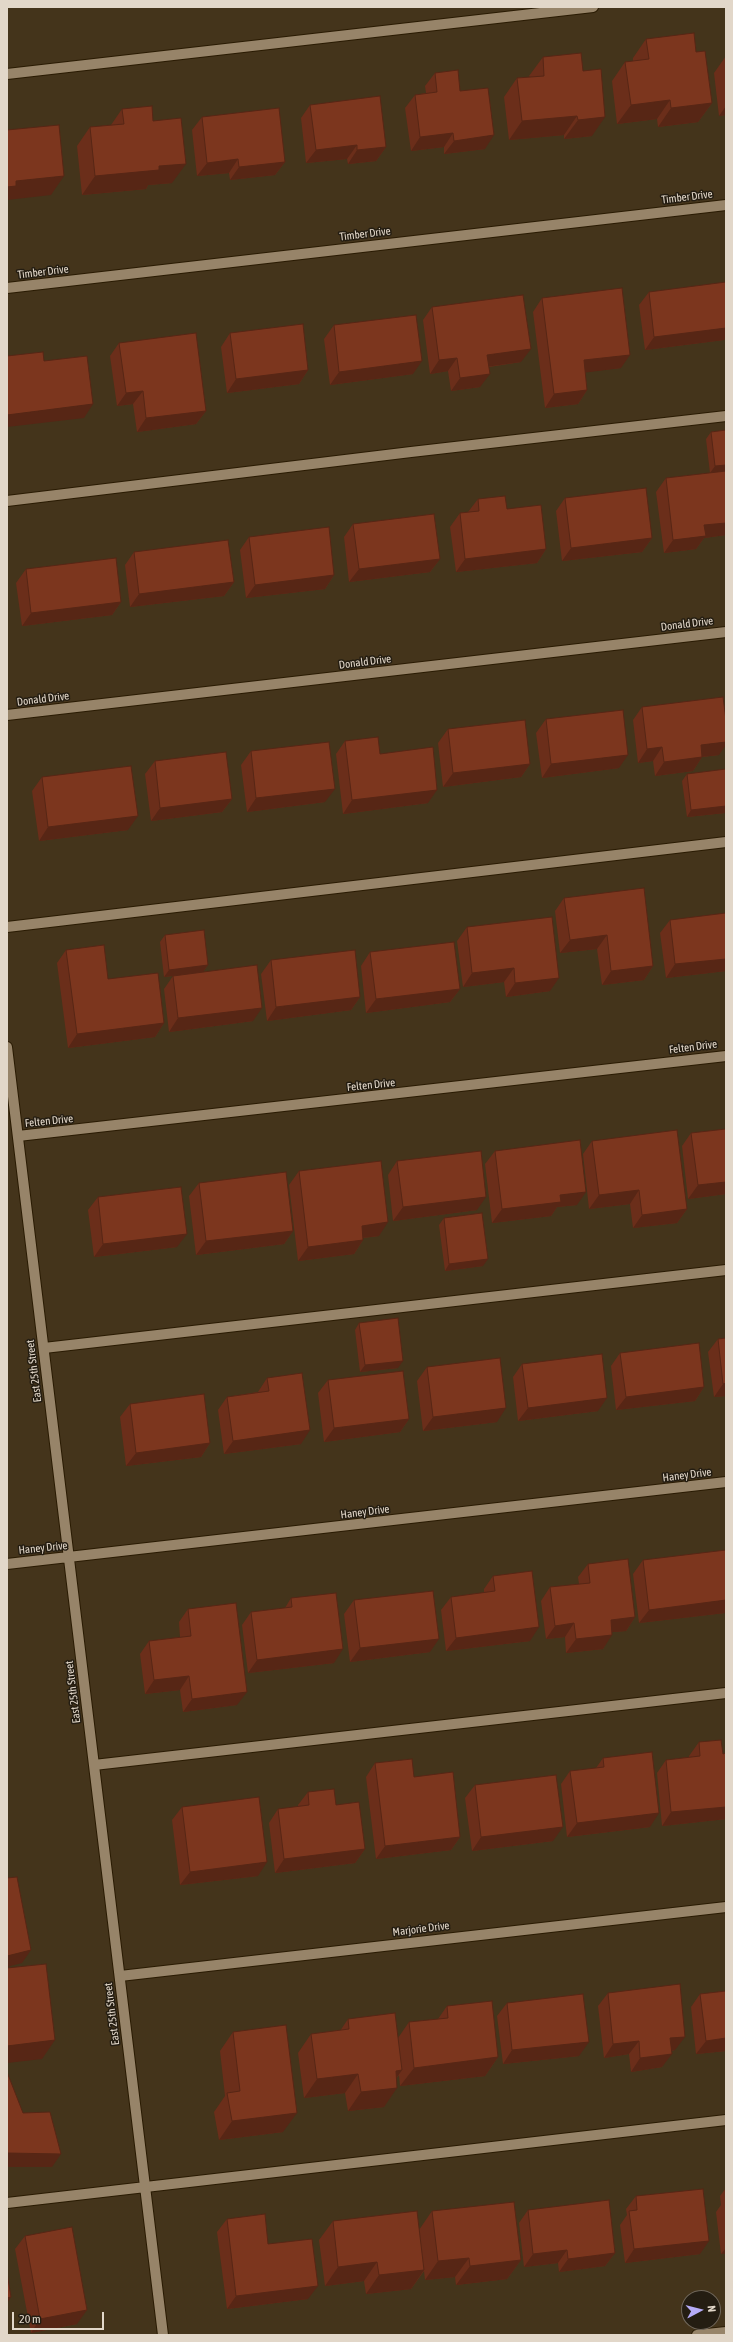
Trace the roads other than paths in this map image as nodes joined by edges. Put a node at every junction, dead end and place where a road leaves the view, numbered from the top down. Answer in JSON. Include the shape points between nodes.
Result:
{"nodes":[{"id":1,"x":593,"y":7,"type":"edge"},
{"id":2,"x":7,"y":74,"type":"edge"},
{"id":3,"x":726,"y":205,"type":"edge"},
{"id":4,"x":7,"y":288,"type":"edge"},
{"id":5,"x":726,"y":416,"type":"edge"},
{"id":6,"x":7,"y":501,"type":"edge"},
{"id":7,"x":726,"y":632,"type":"edge"},
{"id":8,"x":7,"y":715,"type":"edge"},
{"id":9,"x":726,"y":842,"type":"edge"},
{"id":10,"x":7,"y":927,"type":"edge"},
{"id":11,"x":7,"y":1046,"type":"edge"},
{"id":12,"x":726,"y":1056,"type":"edge"},
{"id":13,"x":18,"y":1136,"type":"junction"},
{"id":14,"x":726,"y":1270,"type":"edge"},
{"id":15,"x":44,"y":1348,"type":"junction"},
{"id":16,"x":726,"y":1482,"type":"edge"},
{"id":17,"x":69,"y":1558,"type":"junction"},
{"id":18,"x":7,"y":1564,"type":"edge"},
{"id":19,"x":726,"y":1693,"type":"edge"},
{"id":20,"x":94,"y":1765,"type":"junction"},
{"id":21,"x":726,"y":1906,"type":"edge"},
{"id":22,"x":120,"y":1976,"type":"junction"},
{"id":23,"x":726,"y":2120,"type":"edge"},
{"id":24,"x":145,"y":2187,"type":"junction"},
{"id":25,"x":7,"y":2203,"type":"edge"},
{"id":26,"x":726,"y":2332,"type":"edge"},
{"id":27,"x":163,"y":2335,"type":"edge"},
{"id":28,"x":697,"y":2335,"type":"edge"}],
"edges":[{"from":1,"to":2,"type":"street"},
{"from":3,"to":4,"type":"street","name":"Timber Drive"},
{"from":5,"to":6,"type":"street","via":[[403,452]]},
{"from":7,"to":8,"type":"street","name":"Donald Drive"},
{"from":9,"to":10,"type":"street"},
{"from":11,"to":13,"type":"street","name":"East 25th Street"},
{"from":12,"to":13,"type":"street","name":"Felten Drive"},
{"from":13,"to":15,"type":"street","name":"East 25th Street"},
{"from":14,"to":15,"type":"street"},
{"from":15,"to":17,"type":"street","name":"East 25th Street"},
{"from":16,"to":17,"type":"street","name":"Haney Drive"},
{"from":17,"to":18,"type":"street","name":"Haney Drive"},
{"from":17,"to":20,"type":"street","name":"East 25th Street"},
{"from":19,"to":20,"type":"street"},
{"from":20,"to":22,"type":"street","name":"East 25th Street"},
{"from":21,"to":22,"type":"street","name":"Marjorie Drive"},
{"from":22,"to":24,"type":"street","name":"East 25th Street"},
{"from":23,"to":24,"type":"street"},
{"from":24,"to":25,"type":"street"},
{"from":24,"to":27,"type":"street","name":"East 25th Street"},
{"from":26,"to":28,"type":"street"}]}
